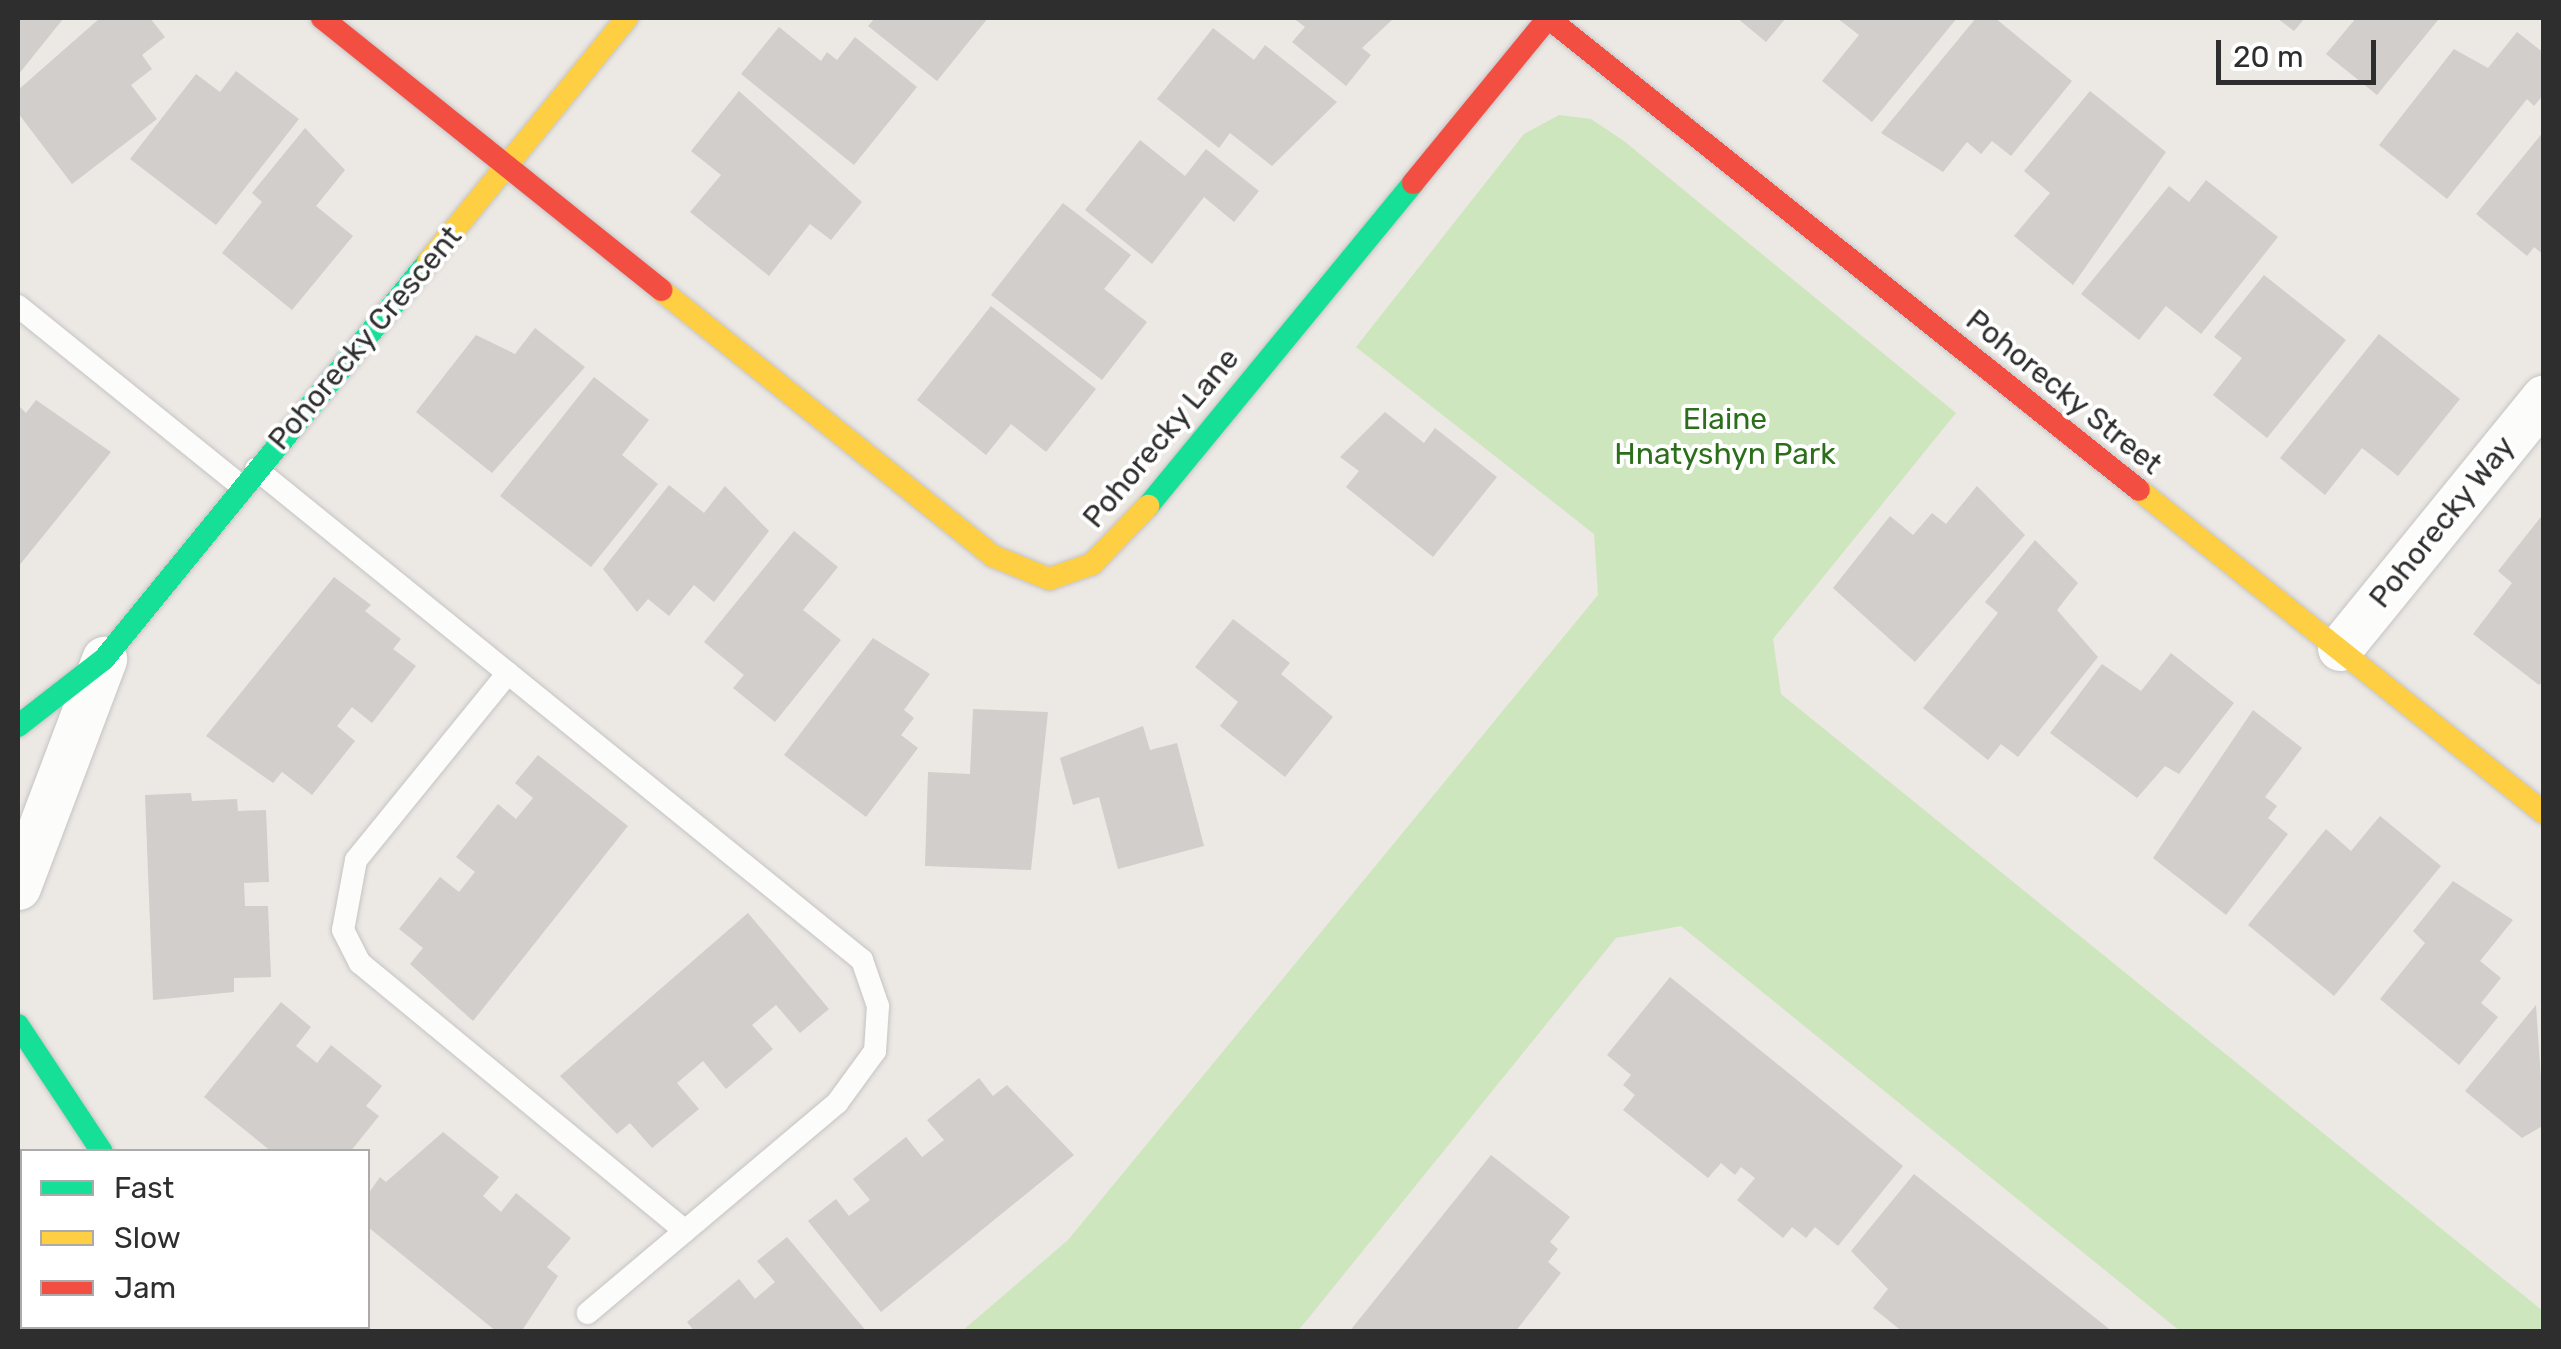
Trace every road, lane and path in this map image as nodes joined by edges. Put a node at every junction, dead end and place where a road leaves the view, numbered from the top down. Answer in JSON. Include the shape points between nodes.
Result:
{"nodes":[{"id":1,"x":322,"y":18,"type":"edge"},
{"id":2,"x":627,"y":18,"type":"edge"},
{"id":3,"x":1548,"y":18,"type":"edge"},
{"id":4,"x":506,"y":168,"type":"junction"},
{"id":5,"x":18,"y":306,"type":"edge"},
{"id":6,"x":2544,"y":397,"type":"edge"},
{"id":7,"x":249,"y":478,"type":"junction"},
{"id":8,"x":2340,"y":648,"type":"junction"},
{"id":9,"x":104,"y":659,"type":"junction"},
{"id":10,"x":508,"y":673,"type":"junction"},
{"id":11,"x":18,"y":726,"type":"edge"},
{"id":12,"x":2544,"y":813,"type":"edge"},
{"id":13,"x":18,"y":887,"type":"edge"},
{"id":14,"x":18,"y":1024,"type":"edge"},
{"id":15,"x":100,"y":1149,"type":"edge"},
{"id":16,"x":685,"y":1231,"type":"junction"},
{"id":17,"x":588,"y":1313,"type":"dead end"}],
"edges":[{"from":1,"to":4,"type":"street","name":"Pohorecky Lane"},
{"from":2,"to":4,"type":"street","name":"Pohorecky Crescent"},
{"from":3,"to":4,"type":"street","name":"Pohorecky Lane","via":[[1145,509],[1092,564],[1059,578],[1034,578],[993,556]]},
{"from":3,"to":8,"type":"street","name":"Pohorecky Street"},
{"from":4,"to":7,"type":"street","name":"Pohorecky Crescent"},
{"from":5,"to":7,"type":"lane"},
{"from":6,"to":8,"type":"street","name":"Pohorecky Way"},
{"from":7,"to":9,"type":"street","name":"Pohorecky Crescent"},
{"from":7,"to":10,"type":"lane"},
{"from":8,"to":12,"type":"street","name":"Pohorecky Street"},
{"from":9,"to":11,"type":"street","name":"Pohorecky Crescent"},
{"from":9,"to":13,"type":"street","name":"Pohorecky Crescent"},
{"from":10,"to":16,"type":"lane","via":[[356,860],[344,930],[360,963]]},
{"from":10,"to":16,"type":"lane","via":[[862,960],[878,1006],[875,1051],[837,1103]]},
{"from":14,"to":15,"type":"street","via":[[55,1094]]},
{"from":16,"to":17,"type":"lane"}]}
